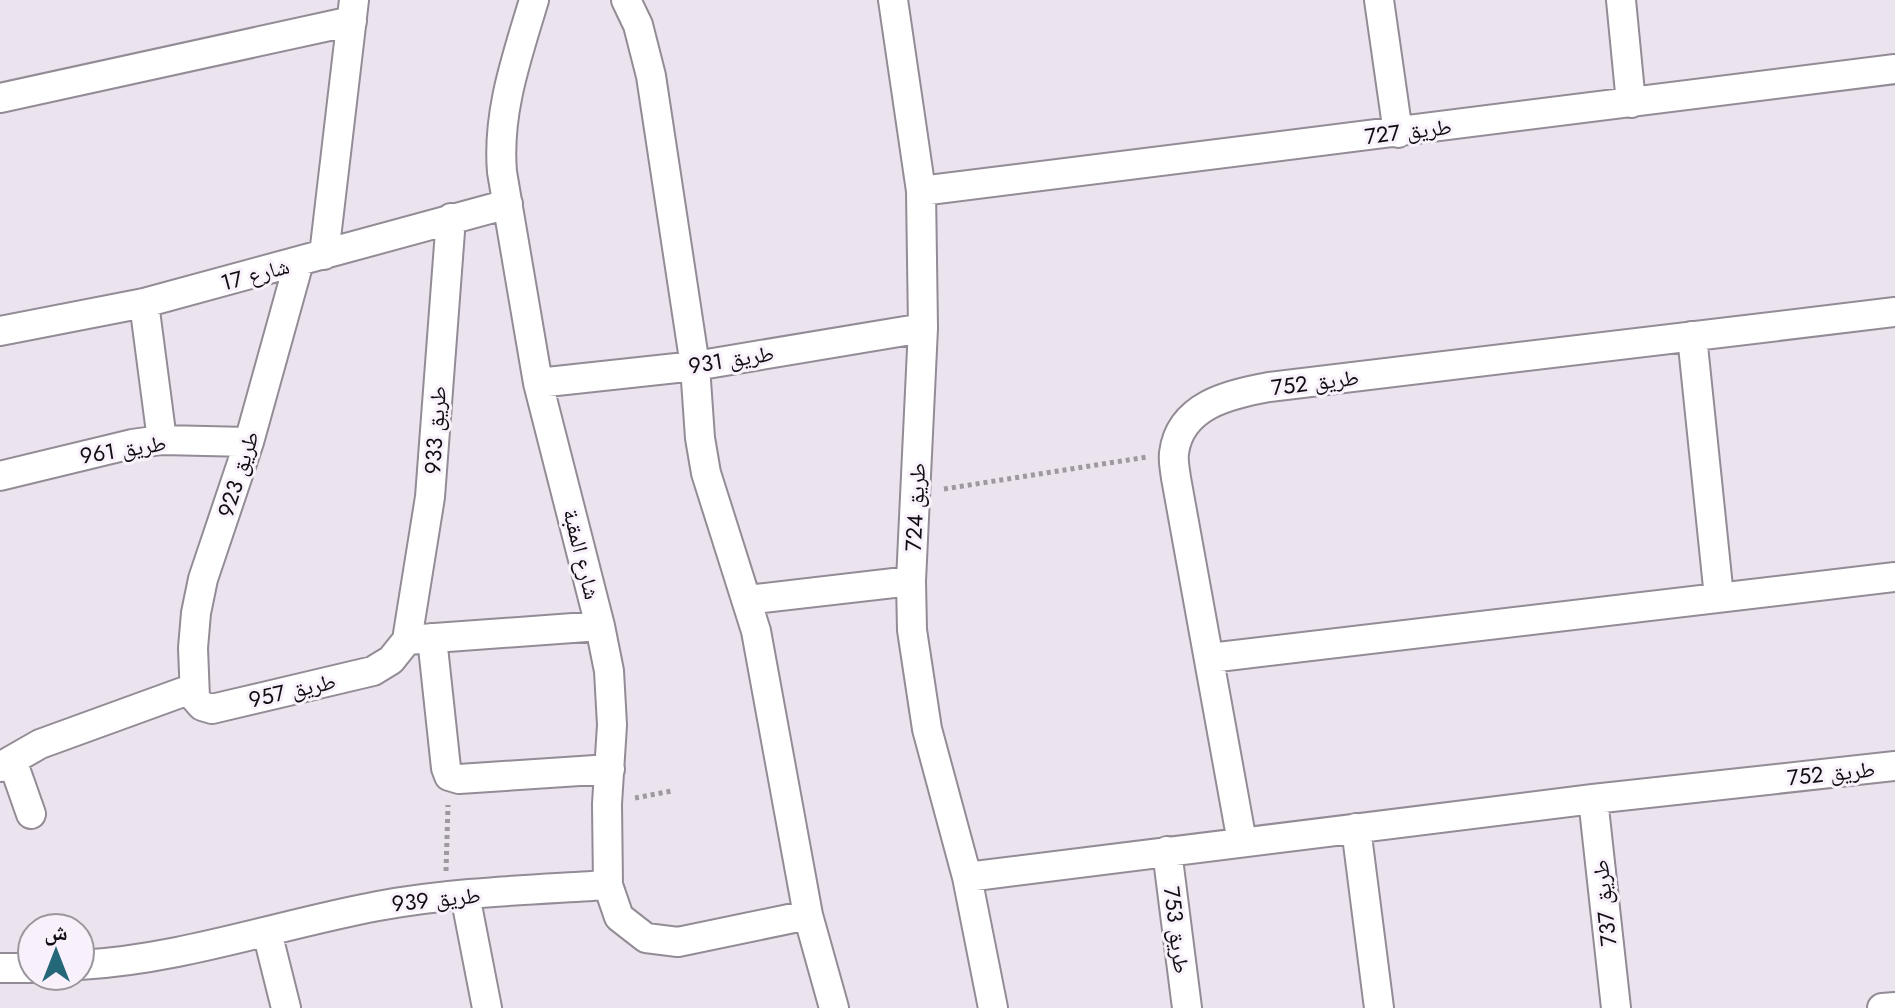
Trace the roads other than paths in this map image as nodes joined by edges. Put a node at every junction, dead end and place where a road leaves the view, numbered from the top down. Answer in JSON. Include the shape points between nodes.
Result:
{"nodes":[{"id":1,"x":534,"y":0,"type":"edge"},
{"id":2,"x":626,"y":0,"type":"edge"},
{"id":3,"x":893,"y":0,"type":"edge"},
{"id":4,"x":1379,"y":0,"type":"edge"},
{"id":5,"x":1621,"y":0,"type":"edge"},
{"id":6,"x":353,"y":10,"type":"edge"},
{"id":7,"x":1895,"y":69,"type":"edge"},
{"id":8,"x":0,"y":98,"type":"edge"},
{"id":9,"x":1631,"y":103,"type":"junction"},
{"id":10,"x":1398,"y":133,"type":"junction"},
{"id":11,"x":921,"y":191,"type":"junction"},
{"id":12,"x":508,"y":204,"type":"junction"},
{"id":13,"x":451,"y":218,"type":"junction"},
{"id":14,"x":312,"y":258,"type":"junction"},
{"id":15,"x":144,"y":303,"type":"junction"},
{"id":16,"x":1895,"y":312,"type":"edge"},
{"id":17,"x":923,"y":328,"type":"junction"},
{"id":18,"x":0,"y":331,"type":"edge"},
{"id":19,"x":1692,"y":336,"type":"junction"},
{"id":20,"x":695,"y":366,"type":"junction"},
{"id":21,"x":538,"y":383,"type":"junction"},
{"id":22,"x":162,"y":440,"type":"junction"},
{"id":23,"x":249,"y":442,"type":"junction"},
{"id":24,"x":0,"y":476,"type":"edge"},
{"id":25,"x":1895,"y":577,"type":"edge"},
{"id":26,"x":911,"y":581,"type":"junction"},
{"id":27,"x":1719,"y":597,"type":"junction"},
{"id":28,"x":747,"y":600,"type":"junction"},
{"id":29,"x":600,"y":626,"type":"junction"},
{"id":30,"x":420,"y":639,"type":"junction"},
{"id":31,"x":1210,"y":658,"type":"junction"},
{"id":32,"x":194,"y":688,"type":"junction"},
{"id":33,"x":6,"y":763,"type":"edge"},
{"id":34,"x":1895,"y":766,"type":"edge"},
{"id":35,"x":610,"y":769,"type":"junction"},
{"id":36,"x":1593,"y":799,"type":"junction"},
{"id":37,"x":31,"y":814,"type":"dead end"},
{"id":38,"x":1356,"y":828,"type":"junction"},
{"id":39,"x":1242,"y":842,"type":"junction"},
{"id":40,"x":1167,"y":851,"type":"junction"},
{"id":41,"x":967,"y":877,"type":"junction"},
{"id":42,"x":608,"y":885,"type":"junction"},
{"id":43,"x":455,"y":896,"type":"junction"},
{"id":44,"x":808,"y":915,"type":"junction"},
{"id":45,"x":267,"y":932,"type":"junction"},
{"id":46,"x":96,"y":963,"type":"edge"},
{"id":47,"x":1895,"y":1007,"type":"edge"},
{"id":48,"x":286,"y":1008,"type":"edge"},
{"id":49,"x":487,"y":1008,"type":"edge"},
{"id":50,"x":834,"y":1008,"type":"edge"},
{"id":51,"x":993,"y":1008,"type":"edge"},
{"id":52,"x":1187,"y":1008,"type":"edge"},
{"id":53,"x":1379,"y":1008,"type":"edge"},
{"id":54,"x":1616,"y":1008,"type":"edge"},
{"id":55,"x":1882,"y":1008,"type":"edge"}],
"edges":[{"from":1,"to":12,"type":"street","name":"شارع المقبة","via":[[502,116],[499,144]]},
{"from":2,"to":20,"type":"street","via":[[649,63]]},
{"from":3,"to":11,"type":"street","name":"طريق 724"},
{"from":4,"to":10,"type":"street"},
{"from":5,"to":9,"type":"street"},
{"from":6,"to":8,"type":"street"},
{"from":6,"to":14,"type":"street","name":"طريق 923"},
{"from":7,"to":9,"type":"street","name":"طريق 727"},
{"from":9,"to":10,"type":"street","name":"طريق 727"},
{"from":10,"to":11,"type":"street","name":"طريق 727"},
{"from":11,"to":17,"type":"street","name":"طريق 724"},
{"from":12,"to":13,"type":"street","name":"شارع 17"},
{"from":12,"to":21,"type":"street","name":"شارع المقبة"},
{"from":13,"to":14,"type":"street","name":"شارع 17"},
{"from":13,"to":30,"type":"street","name":"طريق 933"},
{"from":14,"to":15,"type":"street","name":"شارع 17"},
{"from":14,"to":23,"type":"street","name":"طريق 923"},
{"from":15,"to":18,"type":"street","name":"شارع 17"},
{"from":15,"to":22,"type":"street"},
{"from":16,"to":19,"type":"street","name":"طريق 752"},
{"from":17,"to":20,"type":"street","name":"طريق 931"},
{"from":17,"to":26,"type":"street","name":"طريق 724"},
{"from":19,"to":27,"type":"street"},
{"from":19,"to":31,"type":"street","name":"طريق 752","via":[[1229,394],[1199,410],[1182,429],[1174,453]]},
{"from":20,"to":21,"type":"street","name":"طريق 931"},
{"from":20,"to":28,"type":"street","via":[[706,473]]},
{"from":21,"to":29,"type":"street","name":"شارع المقبة"},
{"from":22,"to":23,"type":"street","name":"طريق 961"},
{"from":22,"to":24,"type":"street","name":"طريق 961"},
{"from":23,"to":32,"type":"street","name":"طريق 923","via":[[203,579],[193,648]]},
{"from":25,"to":27,"type":"street"},
{"from":26,"to":28,"type":"street"},
{"from":26,"to":41,"type":"street","name":"طريق 724","via":[[912,630],[927,729]]},
{"from":27,"to":31,"type":"street"},
{"from":28,"to":44,"type":"street"},
{"from":29,"to":30,"type":"street"},
{"from":29,"to":35,"type":"street","name":"شارع المقبة","via":[[609,671]]},
{"from":30,"to":32,"type":"street","name":"طريق 957","via":[[373,671],[212,709],[195,698]]},
{"from":30,"to":35,"type":"street","name":"طريق 933","via":[[449,776]]},
{"from":31,"to":39,"type":"street"},
{"from":32,"to":33,"type":"street","via":[[40,744]]},
{"from":33,"to":37,"type":"street"},
{"from":34,"to":36,"type":"street","name":"طريق 752"},
{"from":35,"to":42,"type":"street","name":"شارع المقبة"},
{"from":36,"to":38,"type":"street","name":"طريق 752"},
{"from":36,"to":54,"type":"street","name":"طريق 737"},
{"from":38,"to":39,"type":"street","name":"طريق 752"},
{"from":38,"to":53,"type":"street"},
{"from":39,"to":40,"type":"street","name":"طريق 752"},
{"from":40,"to":41,"type":"street","name":"طريق 752"},
{"from":40,"to":52,"type":"street","name":"طريق 753"},
{"from":41,"to":51,"type":"street","name":"طريق 724"},
{"from":42,"to":43,"type":"street","name":"طريق 939"},
{"from":42,"to":44,"type":"street","name":"شارع المقبة","via":[[619,917],[646,938],[678,942]]},
{"from":43,"to":45,"type":"street","name":"طريق 939","via":[[377,906]]},
{"from":43,"to":49,"type":"street"},
{"from":44,"to":50,"type":"street"},
{"from":45,"to":46,"type":"street","name":"طريق 939","via":[[163,956]]},
{"from":45,"to":48,"type":"street"},
{"from":47,"to":55,"type":"street"}]}
